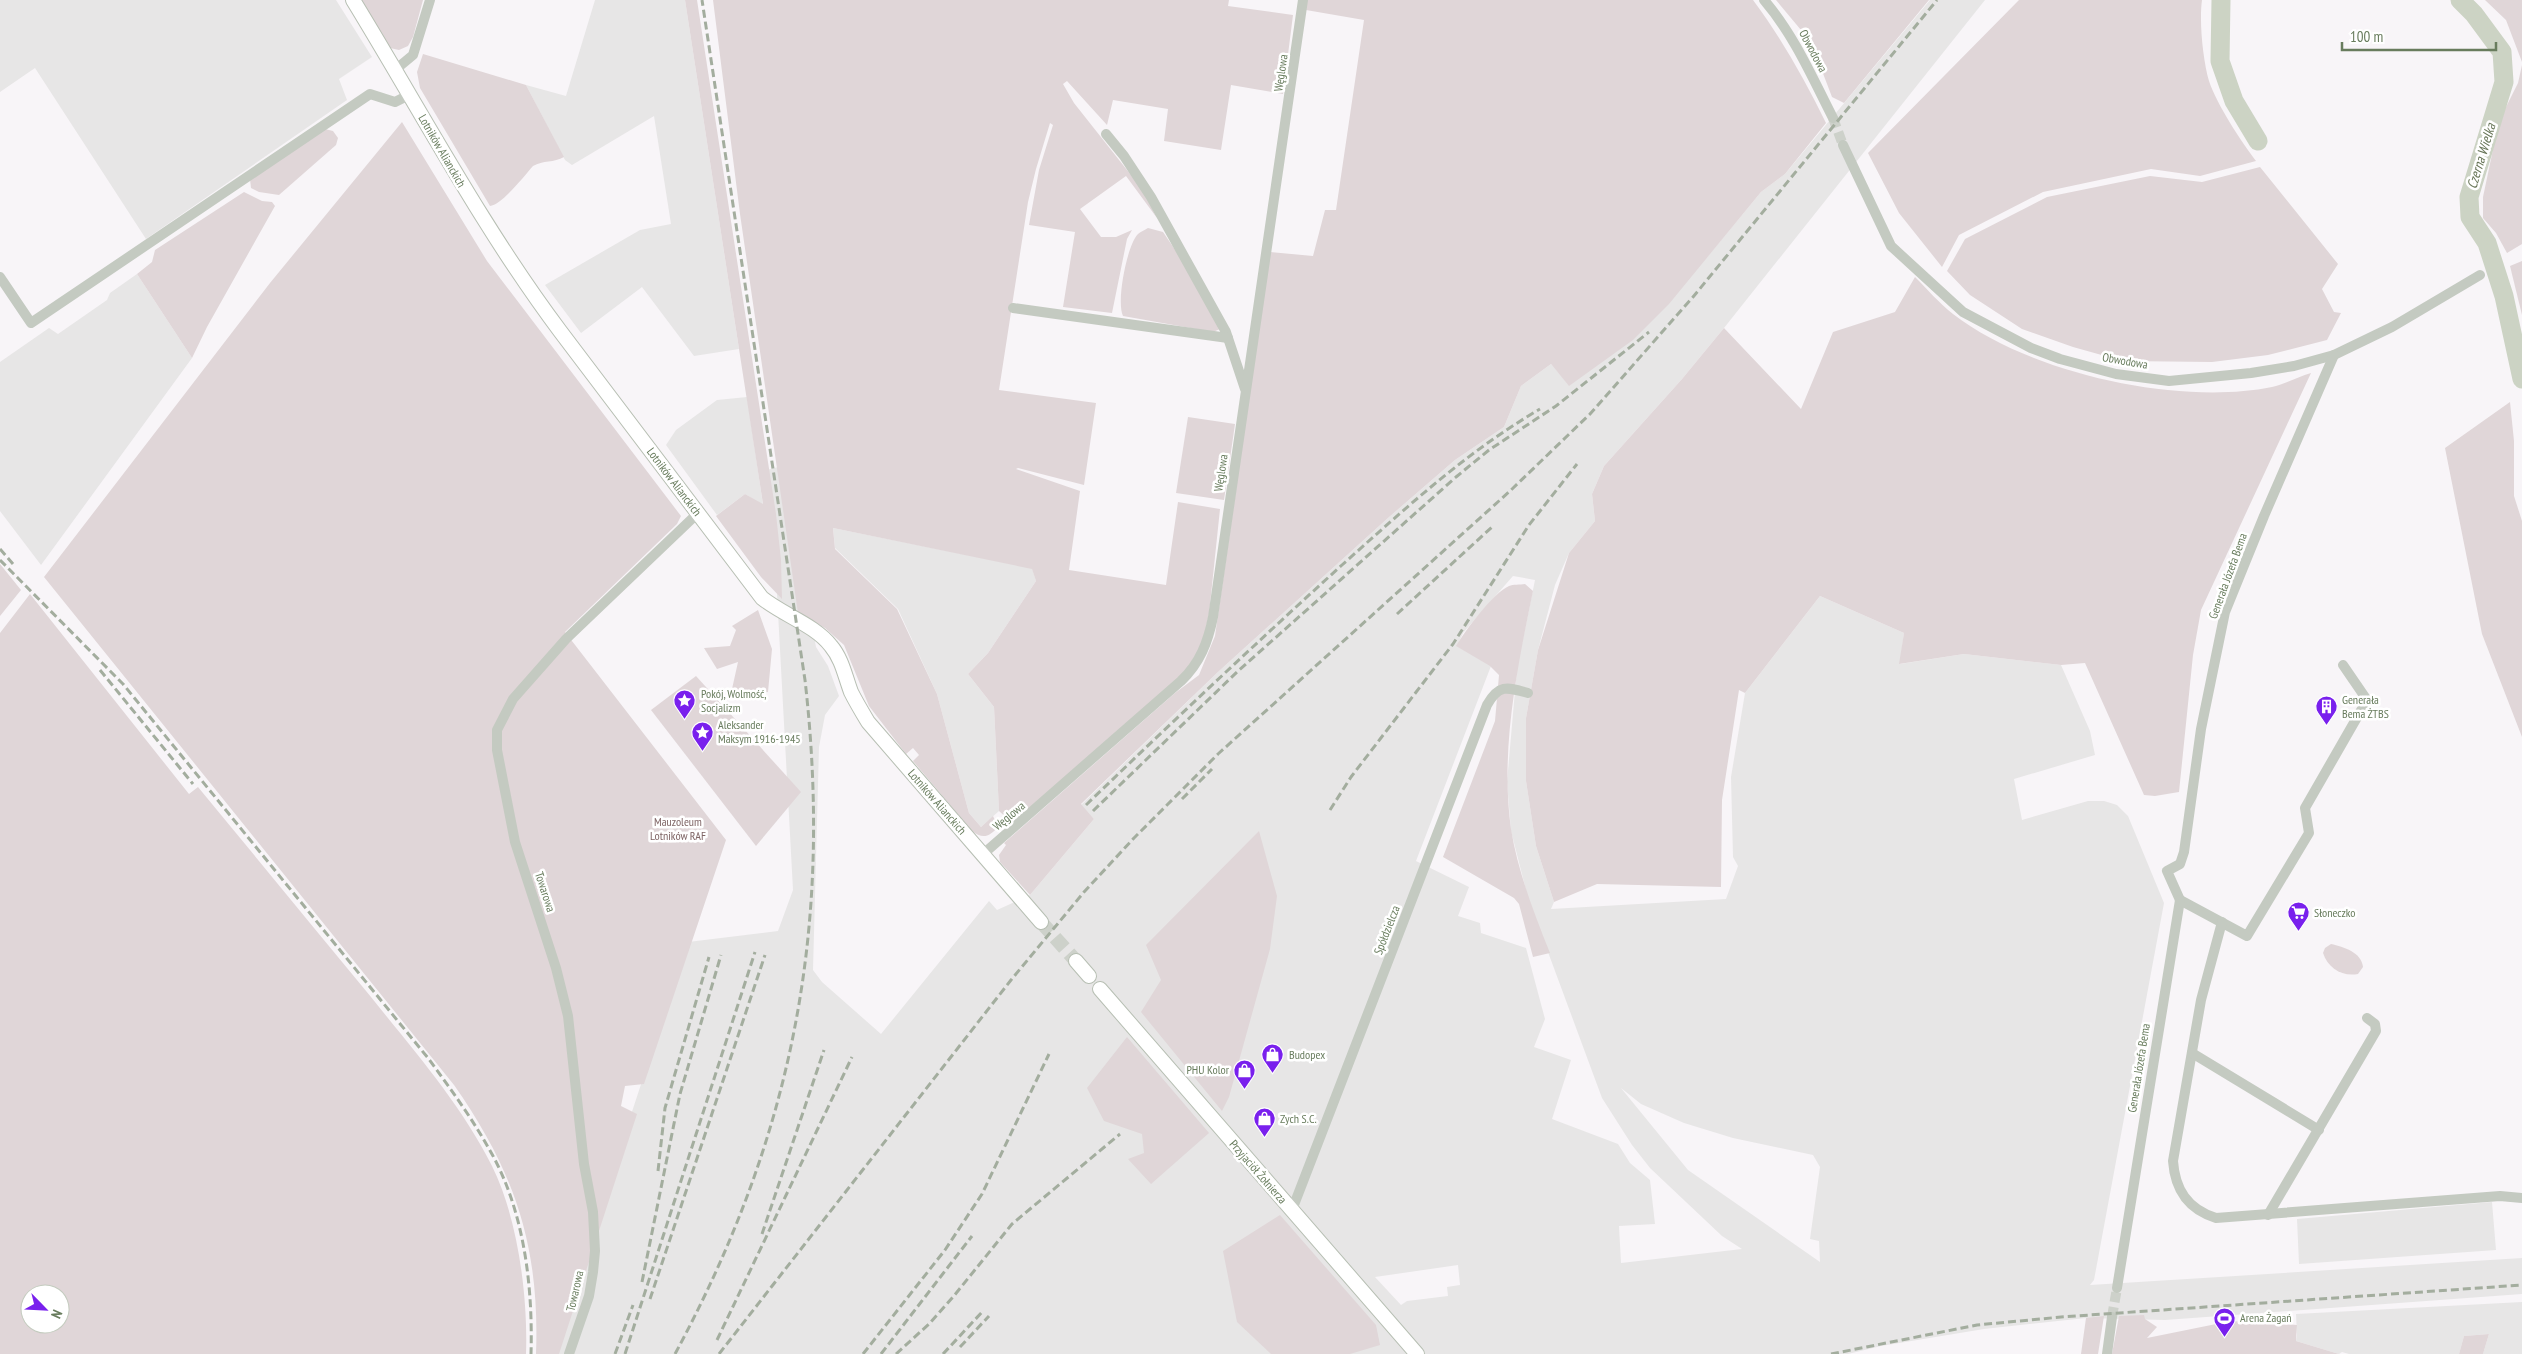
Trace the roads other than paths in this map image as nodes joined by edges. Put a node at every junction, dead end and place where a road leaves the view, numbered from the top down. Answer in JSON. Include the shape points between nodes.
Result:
{"nodes":[{"id":1,"x":353,"y":0,"type":"edge"},
{"id":2,"x":430,"y":0,"type":"edge"},
{"id":3,"x":1303,"y":0,"type":"edge"},
{"id":4,"x":1764,"y":0,"type":"edge"},
{"id":5,"x":395,"y":70,"type":"junction"},
{"id":6,"x":409,"y":95,"type":"junction"},
{"id":7,"x":1833,"y":118,"type":"tunnel mouth"},
{"id":8,"x":1106,"y":134,"type":"dead end"},
{"id":9,"x":1843,"y":145,"type":"tunnel mouth"},
{"id":10,"x":2480,"y":275,"type":"dead end"},
{"id":11,"x":0,"y":277,"type":"edge"},
{"id":12,"x":1013,"y":308,"type":"dead end"},
{"id":13,"x":1228,"y":338,"type":"junction"},
{"id":14,"x":2334,"y":355,"type":"junction"},
{"id":15,"x":1246,"y":393,"type":"junction"},
{"id":16,"x":698,"y":513,"type":"junction"},
{"id":17,"x":2343,"y":665,"type":"dead end"},
{"id":18,"x":1528,"y":693,"type":"dead end"},
{"id":19,"x":982,"y":854,"type":"junction"},
{"id":20,"x":2180,"y":900,"type":"junction"},
{"id":21,"x":1042,"y":922,"type":"tunnel mouth"},
{"id":22,"x":2222,"y":922,"type":"junction"},
{"id":23,"x":1076,"y":961,"type":"tunnel mouth"},
{"id":24,"x":1089,"y":976,"type":"dead end"},
{"id":25,"x":1100,"y":989,"type":"dead end"},
{"id":26,"x":2367,"y":1018,"type":"dead end"},
{"id":27,"x":2192,"y":1053,"type":"junction"},
{"id":28,"x":2319,"y":1130,"type":"junction"},
{"id":29,"x":2522,"y":1198,"type":"edge"},
{"id":30,"x":1292,"y":1210,"type":"junction"},
{"id":31,"x":2268,"y":1215,"type":"junction"},
{"id":32,"x":2117,"y":1288,"type":"tunnel mouth"},
{"id":33,"x":2112,"y":1317,"type":"tunnel mouth"},
{"id":34,"x":570,"y":1354,"type":"edge"},
{"id":35,"x":1417,"y":1354,"type":"edge"},
{"id":36,"x":2107,"y":1354,"type":"edge"}],
"edges":[{"from":1,"to":5,"type":"main road","name":"Lotników Alianckich"},
{"from":2,"to":5,"type":"street","via":[[413,55]]},
{"from":3,"to":15,"type":"street","name":"Węglowa"},
{"from":4,"to":7,"type":"street","name":"Obwodowa","via":[[1798,48]]},
{"from":5,"to":6,"type":"main road","name":"Lotników Alianckich"},
{"from":6,"to":11,"type":"street","via":[[395,102],[370,94],[32,323]]},
{"from":6,"to":16,"type":"main road","name":"Lotników Alianckich","via":[[481,218],[528,289]]},
{"from":8,"to":13,"type":"street","via":[[1151,197]]},
{"from":9,"to":14,"type":"street","name":"Obwodowa","via":[[1891,246],[1962,312],[2031,348],[2116,374],[2169,381],[2251,374]]},
{"from":10,"to":14,"type":"street","name":"Obwodowa","via":[[2392,327]]},
{"from":12,"to":13,"type":"street"},
{"from":13,"to":15,"type":"street"},
{"from":14,"to":20,"type":"street","name":"Generała Józefa Bema","via":[[2225,612],[2201,729],[2184,852],[2180,864],[2167,871]]},
{"from":15,"to":19,"type":"street","name":"Węglowa","via":[[1213,618],[1201,655],[1181,681]]},
{"from":16,"to":19,"type":"main road","name":"Lotników Alianckich","via":[[762,598],[816,632],[830,645],[868,722]]},
{"from":16,"to":34,"type":"street","name":"Towarowa","via":[[566,639],[514,699],[497,730],[496,750],[516,842],[568,1016],[584,1164],[593,1212],[593,1272],[589,1296]]},
{"from":17,"to":22,"type":"street","via":[[2366,700],[2305,808],[2309,833],[2247,936]]},
{"from":18,"to":30,"type":"street","name":"Spółdzielcza","via":[[1509,688],[1499,690],[1487,705]]},
{"from":19,"to":21,"type":"main road","name":"Lotników Alianckich"},
{"from":20,"to":22,"type":"street"},
{"from":20,"to":32,"type":"street","name":"Generała Józefa Bema"},
{"from":22,"to":27,"type":"street","via":[[2201,1000]]},
{"from":23,"to":24,"type":"main road"},
{"from":25,"to":30,"type":"main road","name":"Przyjaciół Żołnierza"},
{"from":26,"to":28,"type":"street","via":[[2375,1024],[2376,1031]]},
{"from":27,"to":28,"type":"street"},
{"from":27,"to":31,"type":"street","via":[[2173,1161],[2174,1177],[2182,1195],[2203,1214],[2216,1218]]},
{"from":28,"to":31,"type":"street"},
{"from":29,"to":31,"type":"street","via":[[2500,1196]]},
{"from":30,"to":35,"type":"main road","name":"Przyjaciół Żołnierza"},
{"from":33,"to":36,"type":"street"}]}
